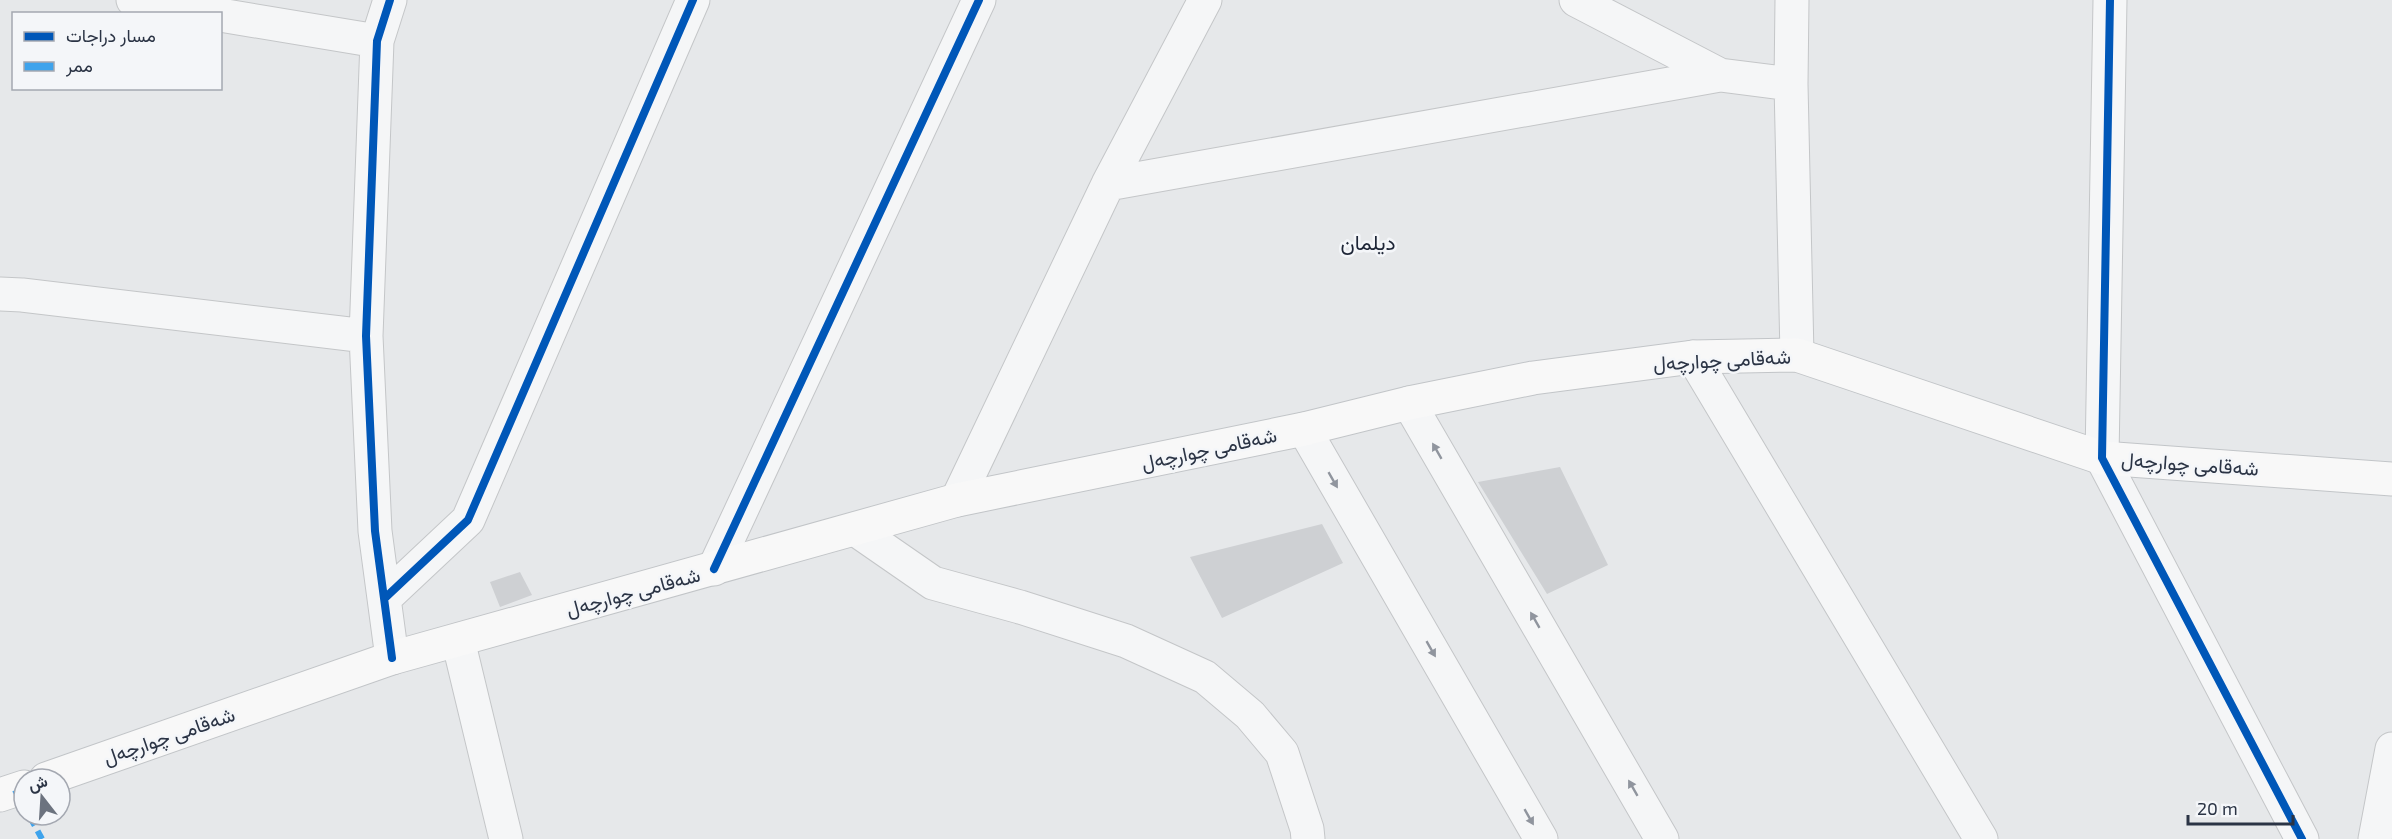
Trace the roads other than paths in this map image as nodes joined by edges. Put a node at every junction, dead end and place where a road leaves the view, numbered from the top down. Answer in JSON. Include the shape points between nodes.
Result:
{"nodes":[{"id":1,"x":133,"y":0,"type":"edge"},
{"id":2,"x":390,"y":0,"type":"edge"},
{"id":3,"x":693,"y":0,"type":"edge"},
{"id":4,"x":979,"y":0,"type":"edge"},
{"id":5,"x":1205,"y":0,"type":"edge"},
{"id":6,"x":1576,"y":0,"type":"edge"},
{"id":7,"x":1792,"y":0,"type":"edge"},
{"id":8,"x":2110,"y":0,"type":"edge"},
{"id":9,"x":201,"y":12,"type":"edge"},
{"id":10,"x":222,"y":15,"type":"edge"},
{"id":11,"x":377,"y":41,"type":"junction"},
{"id":12,"x":1720,"y":75,"type":"junction"},
{"id":13,"x":1791,"y":84,"type":"junction"},
{"id":14,"x":1107,"y":184,"type":"junction"},
{"id":15,"x":0,"y":294,"type":"edge"},
{"id":16,"x":366,"y":336,"type":"junction"},
{"id":17,"x":1797,"y":355,"type":"junction"},
{"id":18,"x":1693,"y":357,"type":"junction"},
{"id":19,"x":1409,"y":403,"type":"junction"},
{"id":20,"x":1304,"y":429,"type":"junction"},
{"id":21,"x":2102,"y":458,"type":"junction"},
{"id":22,"x":2392,"y":479,"type":"edge"},
{"id":23,"x":957,"y":500,"type":"junction"},
{"id":24,"x":855,"y":529,"type":"junction"},
{"id":25,"x":714,"y":569,"type":"junction"},
{"id":26,"x":386,"y":597,"type":"junction"},
{"id":27,"x":458,"y":640,"type":"junction"},
{"id":28,"x":392,"y":658,"type":"junction"},
{"id":29,"x":2392,"y":749,"type":"edge"},
{"id":30,"x":72,"y":770,"type":"edge"},
{"id":31,"x":506,"y":839,"type":"edge"},
{"id":32,"x":1308,"y":839,"type":"edge"},
{"id":33,"x":1541,"y":839,"type":"edge"},
{"id":34,"x":1662,"y":839,"type":"edge"},
{"id":35,"x":1981,"y":839,"type":"edge"},
{"id":36,"x":2302,"y":839,"type":"edge"},
{"id":37,"x":2375,"y":839,"type":"edge"}],
"edges":[{"from":1,"to":9,"type":"street"},
{"from":2,"to":11,"type":"street"},
{"from":3,"to":26,"type":"street","via":[[468,520]]},
{"from":4,"to":25,"type":"street"},
{"from":5,"to":14,"type":"street"},
{"from":6,"to":12,"type":"street"},
{"from":7,"to":13,"type":"street"},
{"from":8,"to":21,"type":"street"},
{"from":10,"to":11,"type":"street"},
{"from":11,"to":16,"type":"street"},
{"from":12,"to":13,"type":"street"},
{"from":12,"to":14,"type":"street"},
{"from":13,"to":17,"type":"street"},
{"from":14,"to":23,"type":"street"},
{"from":15,"to":16,"type":"street"},
{"from":16,"to":26,"type":"street","via":[[375,531]]},
{"from":17,"to":18,"type":"main road","name":"شەقامی چوارچەل"},
{"from":17,"to":21,"type":"main road","name":"شەقامی چوارچەل"},
{"from":18,"to":19,"type":"main road","name":"شەقامی چوارچەل","via":[[1533,378]]},
{"from":18,"to":35,"type":"street"},
{"from":19,"to":20,"type":"main road","name":"شەقامی چوارچەل"},
{"from":34,"to":19,"type":"street","one_way":true},
{"from":20,"to":23,"type":"main road","name":"شەقامی چوارچەل"},
{"from":20,"to":33,"type":"street","one_way":true},
{"from":21,"to":22,"type":"main road","name":"شەقامی چوارچەل"},
{"from":21,"to":36,"type":"street"},
{"from":23,"to":24,"type":"main road","name":"شەقامی چوارچەل"},
{"from":24,"to":25,"type":"main road","name":"شەقامی چوارچەل"},
{"from":24,"to":32,"type":"street","via":[[933,583],[1126,641],[1204,677],[1250,715],[1282,753]]},
{"from":25,"to":27,"type":"main road","name":"شەقامی چوارچەل"},
{"from":26,"to":28,"type":"street"},
{"from":27,"to":28,"type":"main road","name":"شەقامی چوارچەل"},
{"from":27,"to":31,"type":"street"},
{"from":28,"to":30,"type":"main road","name":"شەقامی چوارچەل"},
{"from":29,"to":37,"type":"street"}]}
